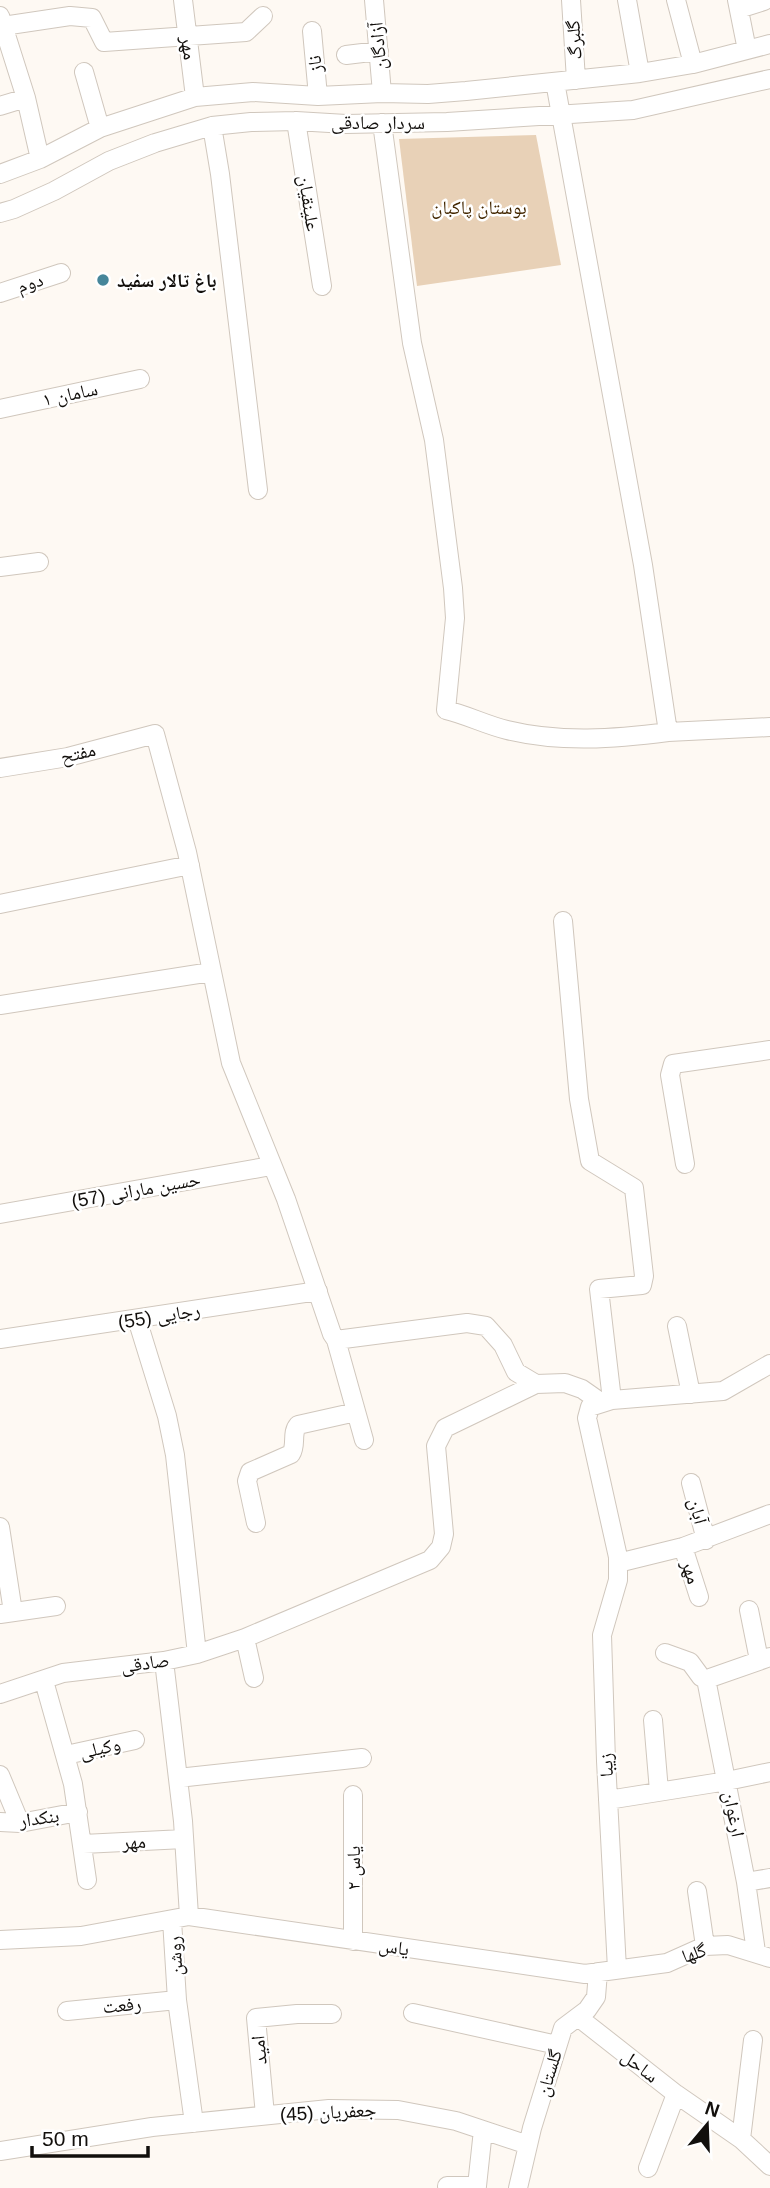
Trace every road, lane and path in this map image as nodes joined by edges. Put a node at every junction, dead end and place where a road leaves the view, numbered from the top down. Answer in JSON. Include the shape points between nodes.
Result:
{"nodes":[{"id":1,"x":183,"y":0,"type":"edge"},
{"id":2,"x":374,"y":0,"type":"edge"},
{"id":3,"x":571,"y":0,"type":"edge"},
{"id":4,"x":627,"y":0,"type":"edge"},
{"id":5,"x":676,"y":0,"type":"edge"},
{"id":6,"x":764,"y":1,"type":"edge"},
{"id":7,"x":738,"y":4,"type":"edge"},
{"id":8,"x":262,"y":16,"type":"dead end"},
{"id":9,"x":2,"y":21,"type":"edge"},
{"id":10,"x":312,"y":32,"type":"dead end"},
{"id":11,"x":187,"y":36,"type":"junction"},
{"id":12,"x":770,"y":44,"type":"edge"},
{"id":13,"x":747,"y":50,"type":"junction"},
{"id":14,"x":379,"y":51,"type":"junction"},
{"id":15,"x":346,"y":55,"type":"dead end"},
{"id":16,"x":692,"y":64,"type":"junction"},
{"id":17,"x":84,"y":72,"type":"dead end"},
{"id":18,"x":640,"y":73,"type":"junction"},
{"id":19,"x":770,"y":79,"type":"edge"},
{"id":20,"x":576,"y":80,"type":"junction"},
{"id":21,"x":555,"y":82,"type":"junction"},
{"id":22,"x":382,"y":93,"type":"junction"},
{"id":23,"x":428,"y":94,"type":"junction"},
{"id":24,"x":318,"y":96,"type":"junction"},
{"id":25,"x":195,"y":97,"type":"junction"},
{"id":26,"x":26,"y":98,"type":"junction"},
{"id":27,"x":0,"y":106,"type":"edge"},
{"id":28,"x":561,"y":115,"type":"junction"},
{"id":29,"x":296,"y":121,"type":"junction"},
{"id":30,"x":382,"y":123,"type":"junction"},
{"id":31,"x":430,"y":123,"type":"junction"},
{"id":32,"x":212,"y":126,"type":"junction"},
{"id":33,"x":100,"y":128,"type":"junction"},
{"id":34,"x":40,"y":159,"type":"junction"},
{"id":35,"x":0,"y":174,"type":"edge"},
{"id":36,"x":0,"y":212,"type":"edge"},
{"id":37,"x":61,"y":273,"type":"dead end"},
{"id":38,"x":322,"y":286,"type":"dead end"},
{"id":39,"x":0,"y":293,"type":"edge"},
{"id":40,"x":140,"y":379,"type":"dead end"},
{"id":41,"x":0,"y":409,"type":"edge"},
{"id":42,"x":258,"y":489,"type":"dead end"},
{"id":43,"x":39,"y":562,"type":"dead end"},
{"id":44,"x":0,"y":567,"type":"edge"},
{"id":45,"x":770,"y":727,"type":"edge"},
{"id":46,"x":668,"y":732,"type":"junction"},
{"id":47,"x":0,"y":768,"type":"edge"},
{"id":48,"x":190,"y":865,"type":"junction"},
{"id":49,"x":0,"y":904,"type":"edge"},
{"id":50,"x":563,"y":920,"type":"dead end"},
{"id":51,"x":211,"y":972,"type":"junction"},
{"id":52,"x":0,"y":1005,"type":"edge"},
{"id":53,"x":770,"y":1050,"type":"edge"},
{"id":54,"x":685,"y":1164,"type":"dead end"},
{"id":55,"x":271,"y":1166,"type":"junction"},
{"id":56,"x":0,"y":1214,"type":"edge"},
{"id":57,"x":318,"y":1291,"type":"junction"},
{"id":58,"x":137,"y":1319,"type":"junction"},
{"id":59,"x":677,"y":1326,"type":"dead end"},
{"id":60,"x":0,"y":1339,"type":"edge"},
{"id":61,"x":336,"y":1340,"type":"junction"},
{"id":62,"x":770,"y":1364,"type":"edge"},
{"id":63,"x":536,"y":1384,"type":"junction"},
{"id":64,"x":691,"y":1394,"type":"junction"},
{"id":65,"x":607,"y":1402,"type":"junction"},
{"id":66,"x":356,"y":1412,"type":"junction"},
{"id":67,"x":364,"y":1440,"type":"dead end"},
{"id":68,"x":691,"y":1483,"type":"dead end"},
{"id":69,"x":770,"y":1514,"type":"edge"},
{"id":70,"x":256,"y":1523,"type":"dead end"},
{"id":71,"x":0,"y":1527,"type":"edge"},
{"id":72,"x":706,"y":1540,"type":"junction"},
{"id":73,"x":683,"y":1547,"type":"junction"},
{"id":74,"x":618,"y":1563,"type":"junction"},
{"id":75,"x":699,"y":1597,"type":"dead end"},
{"id":76,"x":56,"y":1606,"type":"dead end"},
{"id":77,"x":749,"y":1610,"type":"dead end"},
{"id":78,"x":7,"y":1613,"type":"edge"},
{"id":79,"x":245,"y":1638,"type":"junction"},
{"id":80,"x":665,"y":1653,"type":"dead end"},
{"id":81,"x":197,"y":1654,"type":"junction"},
{"id":82,"x":764,"y":1659,"type":"edge"},
{"id":83,"x":164,"y":1661,"type":"junction"},
{"id":84,"x":254,"y":1678,"type":"dead end"},
{"id":85,"x":709,"y":1679,"type":"junction"},
{"id":86,"x":44,"y":1681,"type":"junction"},
{"id":87,"x":0,"y":1694,"type":"edge"},
{"id":88,"x":653,"y":1720,"type":"dead end"},
{"id":89,"x":135,"y":1740,"type":"dead end"},
{"id":90,"x":66,"y":1755,"type":"junction"},
{"id":91,"x":362,"y":1758,"type":"dead end"},
{"id":92,"x":770,"y":1772,"type":"edge"},
{"id":93,"x":0,"y":1775,"type":"edge"},
{"id":94,"x":178,"y":1778,"type":"junction"},
{"id":95,"x":727,"y":1781,"type":"junction"},
{"id":96,"x":659,"y":1791,"type":"junction"},
{"id":97,"x":353,"y":1795,"type":"dead end"},
{"id":98,"x":608,"y":1800,"type":"junction"},
{"id":99,"x":78,"y":1812,"type":"junction"},
{"id":100,"x":0,"y":1822,"type":"edge"},
{"id":101,"x":20,"y":1823,"type":"junction"},
{"id":102,"x":184,"y":1839,"type":"junction"},
{"id":103,"x":83,"y":1844,"type":"junction"},
{"id":104,"x":770,"y":1878,"type":"edge"},
{"id":105,"x":87,"y":1880,"type":"dead end"},
{"id":106,"x":746,"y":1882,"type":"junction"},
{"id":107,"x":697,"y":1891,"type":"dead end"},
{"id":108,"x":181,"y":1918,"type":"junction"},
{"id":109,"x":0,"y":1940,"type":"edge"},
{"id":110,"x":354,"y":1941,"type":"junction"},
{"id":111,"x":705,"y":1946,"type":"junction"},
{"id":112,"x":763,"y":1955,"type":"edge"},
{"id":113,"x":617,"y":1969,"type":"junction"},
{"id":114,"x":598,"y":1972,"type":"junction"},
{"id":115,"x":177,"y":2000,"type":"junction"},
{"id":116,"x":67,"y":2011,"type":"dead end"},
{"id":117,"x":413,"y":2013,"type":"dead end"},
{"id":118,"x":332,"y":2014,"type":"dead end"},
{"id":119,"x":578,"y":2017,"type":"junction"},
{"id":120,"x":753,"y":2040,"type":"dead end"},
{"id":121,"x":557,"y":2045,"type":"junction"},
{"id":122,"x":676,"y":2095,"type":"junction"},
{"id":123,"x":265,"y":2115,"type":"junction"},
{"id":124,"x":194,"y":2123,"type":"junction"},
{"id":125,"x":484,"y":2130,"type":"junction"},
{"id":126,"x":741,"y":2139,"type":"junction"},
{"id":127,"x":528,"y":2145,"type":"junction"},
{"id":128,"x":0,"y":2151,"type":"edge"},
{"id":129,"x":770,"y":2166,"type":"edge"},
{"id":130,"x":648,"y":2168,"type":"dead end"},
{"id":131,"x":447,"y":2186,"type":"dead end"},
{"id":132,"x":518,"y":2188,"type":"edge"}],
"edges":[{"from":1,"to":11,"type":"street","name":"مهر"},
{"from":2,"to":14,"type":"street","name":"آزادگان"},
{"from":3,"to":20,"type":"street","name":"گلبرگ"},
{"from":4,"to":18,"type":"street"},
{"from":5,"to":16,"type":"street"},
{"from":6,"to":7,"type":"street"},
{"from":7,"to":13,"type":"street"},
{"from":8,"to":11,"type":"street","via":[[246,32]]},
{"from":9,"to":11,"type":"street","via":[[92,18],[104,43]]},
{"from":9,"to":26,"type":"street"},
{"from":10,"to":24,"type":"street","name":"ناز"},
{"from":11,"to":25,"type":"street","name":"مهر"},
{"from":12,"to":13,"type":"street"},
{"from":13,"to":16,"type":"street"},
{"from":14,"to":15,"type":"street"},
{"from":14,"to":22,"type":"street","name":"آزادگان"},
{"from":16,"to":18,"type":"street"},
{"from":17,"to":33,"type":"street"},
{"from":18,"to":20,"type":"street"},
{"from":19,"to":28,"type":"street","name":"سردار صادقی","via":[[633,110]]},
{"from":20,"to":21,"type":"street"},
{"from":21,"to":23,"type":"street"},
{"from":21,"to":28,"type":"street"},
{"from":22,"to":23,"type":"street"},
{"from":22,"to":24,"type":"street"},
{"from":23,"to":31,"type":"street"},
{"from":24,"to":25,"type":"street","via":[[253,92]]},
{"from":25,"to":33,"type":"street"},
{"from":26,"to":27,"type":"street"},
{"from":26,"to":34,"type":"street"},
{"from":28,"to":31,"type":"street","name":"سردار صادقی"},
{"from":28,"to":46,"type":"street","via":[[643,565]]},
{"from":29,"to":30,"type":"street","name":"سردار صادقی"},
{"from":29,"to":32,"type":"street","name":"سردار صادقی"},
{"from":29,"to":38,"type":"street","name":"علینقیان"},
{"from":30,"to":31,"type":"street","name":"سردار صادقی"},
{"from":30,"to":46,"type":"street","via":[[412,343],[434,440],[453,588],[455,618],[446,710],[507,730],[564,739]]},
{"from":32,"to":36,"type":"street","name":"سردار صادقی","via":[[109,161],[54,191]]},
{"from":32,"to":42,"type":"street"},
{"from":33,"to":34,"type":"street"},
{"from":34,"to":35,"type":"street"},
{"from":37,"to":39,"type":"street","name":"دوم"},
{"from":40,"to":41,"type":"street","name":"سامان ۱"},
{"from":43,"to":44,"type":"street"},
{"from":45,"to":46,"type":"street"},
{"from":47,"to":48,"type":"street","name":"مفتح","via":[[68,757],[155,734]]},
{"from":48,"to":49,"type":"street"},
{"from":48,"to":51,"type":"street"},
{"from":50,"to":65,"type":"street","via":[[579,1099],[590,1161],[634,1188],[644,1276],[642,1286],[599,1289]]},
{"from":51,"to":52,"type":"street"},
{"from":51,"to":55,"type":"street","via":[[231,1063]]},
{"from":53,"to":54,"type":"street","via":[[673,1064],[670,1075]]},
{"from":55,"to":56,"type":"street","name":"حسین مارانی (57)"},
{"from":55,"to":57,"type":"street"},
{"from":57,"to":58,"type":"street","name":"رجایی (55)"},
{"from":57,"to":61,"type":"street"},
{"from":58,"to":60,"type":"street","name":"رجایی (55)"},
{"from":58,"to":81,"type":"street","via":[[175,1455]]},
{"from":59,"to":64,"type":"street"},
{"from":61,"to":63,"type":"street","via":[[467,1323],[486,1326],[503,1345],[516,1372]]},
{"from":61,"to":66,"type":"street"},
{"from":62,"to":64,"type":"street","via":[[723,1391]]},
{"from":63,"to":65,"type":"street","via":[[565,1383]]},
{"from":63,"to":79,"type":"street","name":"صادقی","via":[[445,1428],[438,1438],[444,1534],[430,1560]]},
{"from":64,"to":65,"type":"street"},
{"from":65,"to":74,"type":"street","name":"زیبا","via":[[590,1407],[587,1418]]},
{"from":66,"to":67,"type":"street"},
{"from":66,"to":70,"type":"street","via":[[299,1425],[291,1454],[250,1472],[247,1481]]},
{"from":68,"to":72,"type":"street","name":"آبان"},
{"from":69,"to":72,"type":"street"},
{"from":71,"to":78,"type":"street"},
{"from":72,"to":73,"type":"street"},
{"from":73,"to":74,"type":"street"},
{"from":73,"to":75,"type":"street","name":"مهر"},
{"from":74,"to":98,"type":"street","name":"زیبا","via":[[618,1580],[602,1635]]},
{"from":76,"to":78,"type":"street"},
{"from":77,"to":82,"type":"street"},
{"from":79,"to":81,"type":"street","name":"صادقی"},
{"from":79,"to":84,"type":"street"},
{"from":80,"to":85,"type":"street","via":[[690,1662],[701,1677]]},
{"from":81,"to":83,"type":"street","name":"صادقی"},
{"from":82,"to":85,"type":"street"},
{"from":83,"to":86,"type":"street","name":"صادقی","via":[[63,1673]]},
{"from":83,"to":94,"type":"street"},
{"from":85,"to":95,"type":"street","name":"ارغوان"},
{"from":86,"to":87,"type":"street","name":"صادقی"},
{"from":86,"to":90,"type":"street"},
{"from":88,"to":96,"type":"street"},
{"from":89,"to":90,"type":"street","name":"وکیلی"},
{"from":90,"to":99,"type":"street"},
{"from":91,"to":94,"type":"street"},
{"from":92,"to":95,"type":"street"},
{"from":93,"to":101,"type":"street"},
{"from":94,"to":102,"type":"street"},
{"from":95,"to":96,"type":"street"},
{"from":95,"to":106,"type":"street","name":"ارغوان"},
{"from":96,"to":98,"type":"street"},
{"from":97,"to":110,"type":"street","name":"یاس ۲"},
{"from":98,"to":113,"type":"street","name":"زیبا"},
{"from":99,"to":101,"type":"street","name":"بنکدار"},
{"from":99,"to":103,"type":"street"},
{"from":100,"to":101,"type":"street","name":"بنکدار"},
{"from":102,"to":103,"type":"street","name":"مهر"},
{"from":102,"to":108,"type":"street"},
{"from":103,"to":105,"type":"street"},
{"from":104,"to":106,"type":"street"},
{"from":106,"to":112,"type":"street","name":"ارغوان"},
{"from":107,"to":111,"type":"street"},
{"from":108,"to":109,"type":"street","name":"روشن","via":[[81,1936]]},
{"from":108,"to":110,"type":"street","name":"یاس"},
{"from":108,"to":115,"type":"street","name":"روشن"},
{"from":110,"to":114,"type":"street","name":"یاس","via":[[585,1974]]},
{"from":111,"to":112,"type":"street","name":"گلها","via":[[728,1945]]},
{"from":111,"to":113,"type":"street","name":"گلها","via":[[667,1963]]},
{"from":113,"to":114,"type":"street","name":"یاس"},
{"from":114,"to":119,"type":"street","name":"گلستان","via":[[596,1997]]},
{"from":115,"to":116,"type":"street","name":"رفعت"},
{"from":115,"to":124,"type":"street","name":"روشن"},
{"from":117,"to":121,"type":"street"},
{"from":118,"to":123,"type":"street","name":"امید","via":[[256,2018]]},
{"from":119,"to":121,"type":"street","name":"گلستان","via":[[563,2028]]},
{"from":119,"to":122,"type":"street","name":"ساحل"},
{"from":120,"to":126,"type":"street"},
{"from":121,"to":127,"type":"street","name":"گلستان"},
{"from":122,"to":126,"type":"street","name":"ساحل"},
{"from":122,"to":130,"type":"street"},
{"from":123,"to":124,"type":"street","name":"جعفریان (45)"},
{"from":123,"to":125,"type":"street","name":"جعفریان (45)","via":[[329,2109],[398,2110]]},
{"from":124,"to":128,"type":"street","name":"جعفریان (45)"},
{"from":125,"to":127,"type":"street","name":"جعفریان (45)"},
{"from":125,"to":131,"type":"street","via":[[477,2186]]},
{"from":126,"to":129,"type":"street","name":"ساحل"},
{"from":127,"to":132,"type":"street","name":"گلستان"}]}
